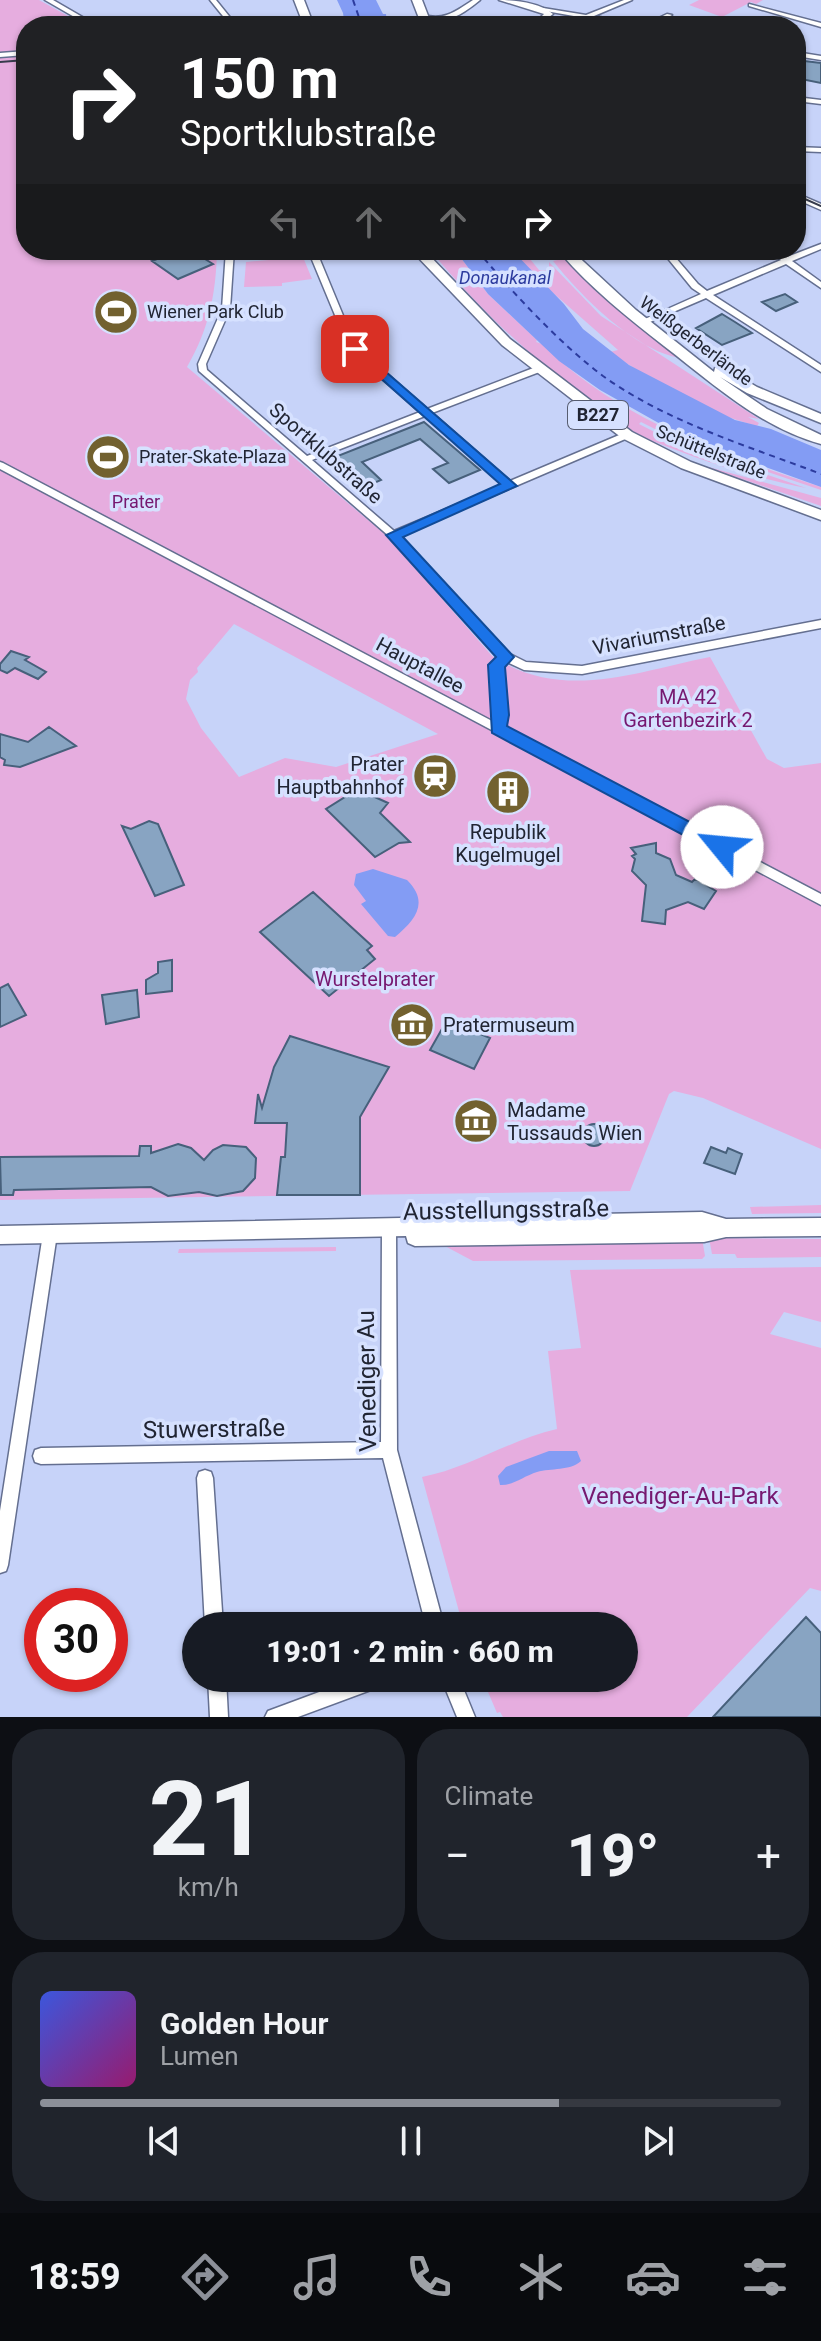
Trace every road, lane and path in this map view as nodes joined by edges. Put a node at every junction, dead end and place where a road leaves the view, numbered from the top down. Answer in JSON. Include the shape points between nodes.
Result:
{"nodes":[{"id":1,"x":48,"y":0,"type":"edge"},
{"id":2,"x":213,"y":0,"type":"edge"},
{"id":3,"x":477,"y":0,"type":"edge"},
{"id":4,"x":503,"y":0,"type":"edge"},
{"id":5,"x":553,"y":0,"type":"edge"},
{"id":6,"x":629,"y":0,"type":"edge"},
{"id":7,"x":751,"y":5,"type":"dead end"},
{"id":8,"x":541,"y":9,"type":"junction"},
{"id":9,"x":77,"y":16,"type":"edge"},
{"id":10,"x":226,"y":16,"type":"edge"},
{"id":11,"x":452,"y":16,"type":"edge"},
{"id":12,"x":548,"y":16,"type":"edge"},
{"id":13,"x":572,"y":16,"type":"edge"},
{"id":14,"x":583,"y":16,"type":"edge"},
{"id":15,"x":795,"y":16,"type":"edge"},
{"id":16,"x":229,"y":260,"type":"edge"},
{"id":17,"x":316,"y":260,"type":"edge"},
{"id":18,"x":427,"y":260,"type":"edge"},
{"id":19,"x":575,"y":260,"type":"edge"},
{"id":20,"x":673,"y":260,"type":"edge"},
{"id":21,"x":787,"y":261,"type":"joint"},
{"id":22,"x":821,"y":286,"type":"edge"},
{"id":23,"x":707,"y":295,"type":"junction"},
{"id":24,"x":640,"y":323,"type":"junction"},
{"id":25,"x":675,"y":348,"type":"junction"},
{"id":26,"x":539,"y":369,"type":"junction"},
{"id":27,"x":821,"y":369,"type":"edge"},
{"id":28,"x":427,"y":412,"type":"junction"},
{"id":29,"x":821,"y":419,"type":"edge"},
{"id":30,"x":627,"y":435,"type":"junction"},
{"id":31,"x":821,"y":440,"type":"edge"},
{"id":32,"x":306,"y":459,"type":"junction"},
{"id":33,"x":0,"y":465,"type":"edge"},
{"id":34,"x":510,"y":486,"type":"junction"},
{"id":35,"x":821,"y":515,"type":"edge"},
{"id":36,"x":393,"y":535,"type":"junction"},
{"id":37,"x":821,"y":624,"type":"edge"},
{"id":38,"x":506,"y":657,"type":"junction"},
{"id":39,"x":498,"y":729,"type":"junction"},
{"id":40,"x":821,"y":900,"type":"edge"},
{"id":41,"x":821,"y":1227,"type":"edge"},
{"id":42,"x":389,"y":1232,"type":"junction"},
{"id":43,"x":50,"y":1234,"type":"junction"},
{"id":44,"x":0,"y":1235,"type":"edge"},
{"id":45,"x":389,"y":1450,"type":"junction"},
{"id":46,"x":8,"y":1456,"type":"edge"},
{"id":47,"x":41,"y":1456,"type":"dead end"},
{"id":48,"x":205,"y":1478,"type":"dead end"},
{"id":49,"x":0,"y":1565,"type":"edge"},
{"id":50,"x":213,"y":1612,"type":"edge"},
{"id":51,"x":431,"y":1612,"type":"edge"},
{"id":52,"x":218,"y":1692,"type":"edge"},
{"id":53,"x":343,"y":1692,"type":"edge"},
{"id":54,"x":456,"y":1692,"type":"edge"},
{"id":55,"x":219,"y":1717,"type":"edge"},
{"id":56,"x":274,"y":1717,"type":"edge"},
{"id":57,"x":466,"y":1717,"type":"edge"}],
"edges":[{"from":1,"to":9,"type":"street"},
{"from":2,"to":10,"type":"street"},
{"from":3,"to":11,"type":"street"},
{"from":4,"to":8,"type":"street"},
{"from":5,"to":8,"type":"street"},
{"from":6,"to":14,"type":"street"},
{"from":7,"to":15,"type":"street"},
{"from":8,"to":12,"type":"street"},
{"from":8,"to":13,"type":"street"},
{"from":16,"to":32,"type":"street","name":"Sportklubstraße","via":[[226,309],[203,371]]},
{"from":17,"to":28,"type":"street","via":[[350,342]]},
{"from":18,"to":26,"type":"main road","name":"Schüttelstraße","number":"B227"},
{"from":19,"to":24,"type":"main road","name":"Weißgerberlände"},
{"from":20,"to":23,"type":"street"},
{"from":21,"to":22,"type":"street"},
{"from":21,"to":23,"type":"street"},
{"from":23,"to":24,"type":"street"},
{"from":23,"to":27,"type":"street"},
{"from":24,"to":25,"type":"main road","name":"Weißgerberlände"},
{"from":25,"to":29,"type":"main road","via":[[752,390]]},
{"from":25,"to":31,"type":"main road","name":"Weißgerberlände","via":[[759,411]]},
{"from":26,"to":28,"type":"street"},
{"from":26,"to":30,"type":"main road","name":"Schüttelstraße","number":"B227"},
{"from":28,"to":32,"type":"street"},
{"from":28,"to":34,"type":"street"},
{"from":30,"to":34,"type":"street"},
{"from":30,"to":35,"type":"main road","name":"Schüttelstraße","number":"B227","via":[[686,465]]},
{"from":32,"to":36,"type":"street","name":"Sportklubstraße"},
{"from":33,"to":39,"type":"street","name":"Hauptallee"},
{"from":34,"to":36,"type":"street"},
{"from":36,"to":38,"type":"street","name":"Sportklubstraße"},
{"from":37,"to":38,"type":"street","name":"Vivariumstraße","via":[[582,670],[524,666]]},
{"from":38,"to":39,"type":"street","via":[[496,665]]},
{"from":39,"to":40,"type":"street","name":"Hauptallee"},
{"from":41,"to":42,"type":"main road","name":"Ausstellungsstraße","via":[[704,1233]]},
{"from":42,"to":43,"type":"main road","name":"Ausstellungsstraße","via":[[330,1237],[287,1229]]},
{"from":42,"to":45,"type":"street","name":"Venediger Au"},
{"from":43,"to":44,"type":"main road","name":"Ausstellungsstraße"},
{"from":43,"to":46,"type":"street"},
{"from":45,"to":47,"type":"street","name":"Stuwerstraße"},
{"from":45,"to":51,"type":"street","name":"Venediger Au"},
{"from":46,"to":49,"type":"street"},
{"from":48,"to":50,"type":"street"},
{"from":52,"to":55,"type":"street"},
{"from":53,"to":56,"type":"street"},
{"from":54,"to":57,"type":"street"}]}
